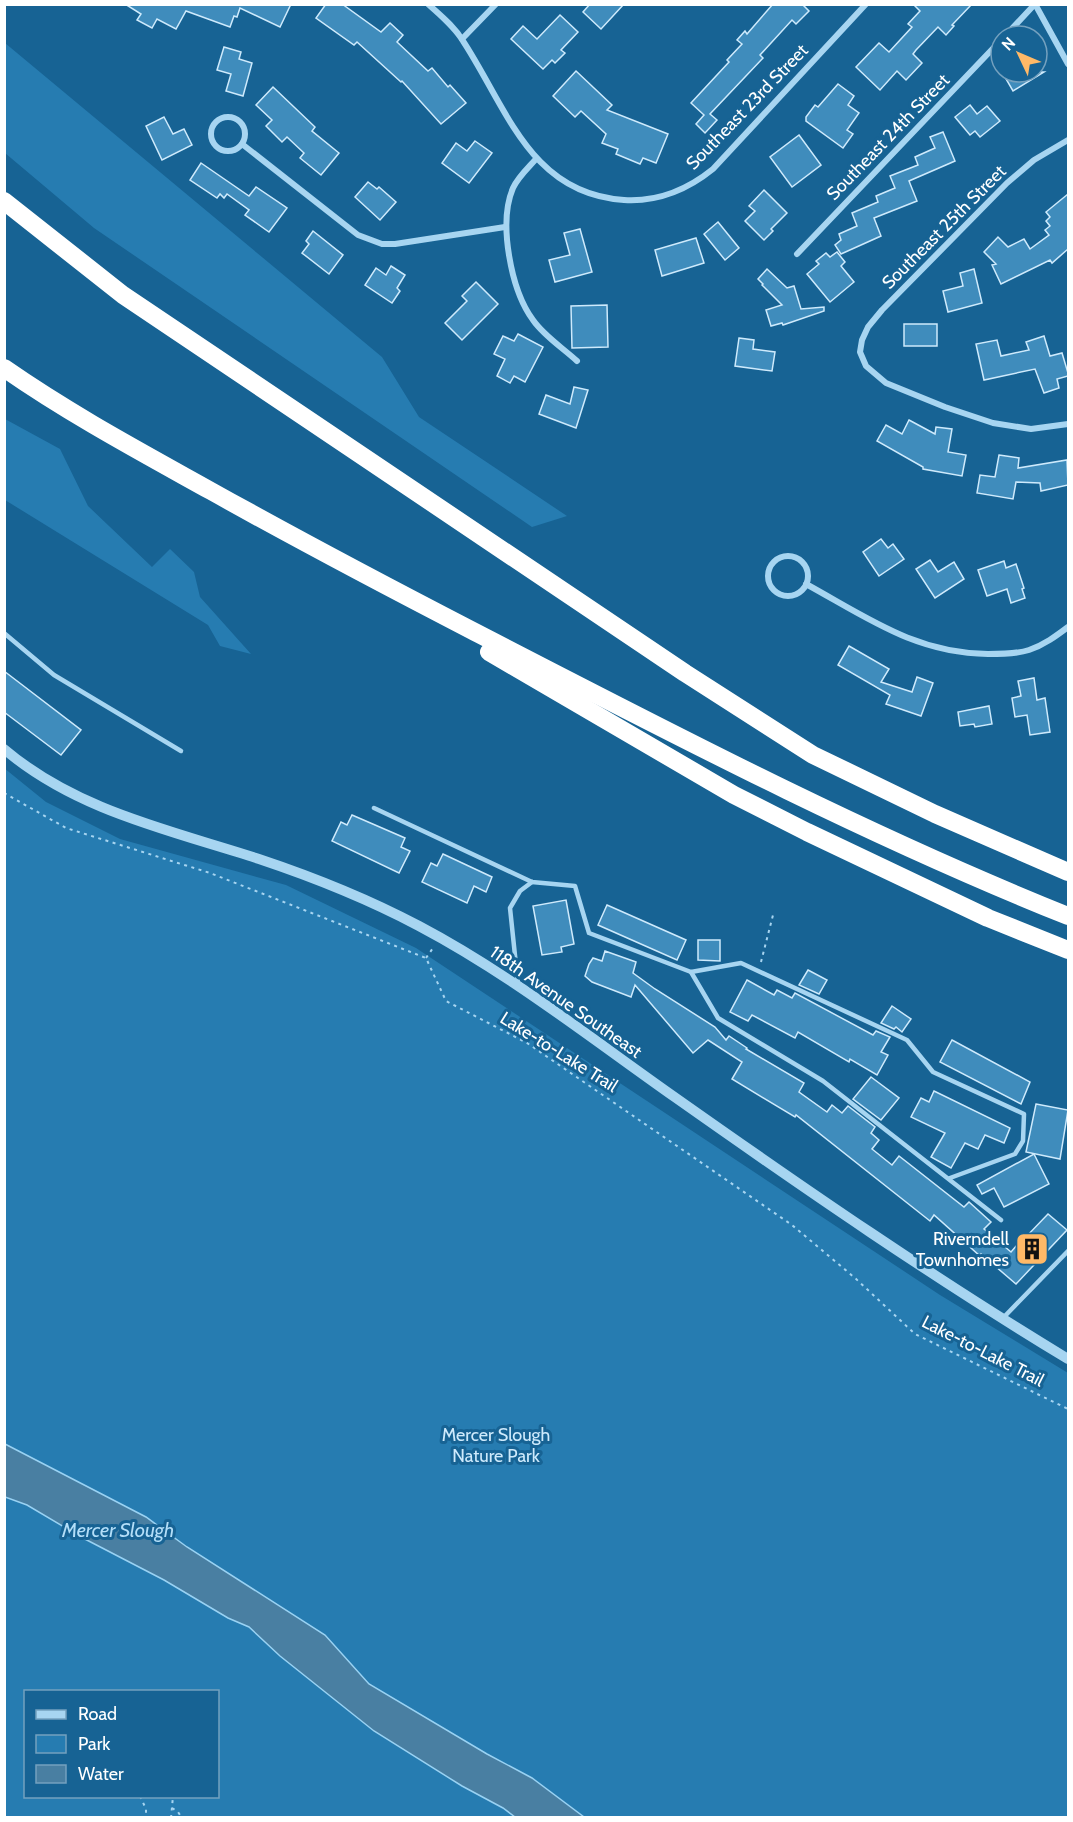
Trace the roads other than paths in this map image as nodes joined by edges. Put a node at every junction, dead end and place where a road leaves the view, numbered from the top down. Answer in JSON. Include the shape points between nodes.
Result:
{"nodes":[{"id":1,"x":428,"y":4,"type":"edge"},
{"id":2,"x":496,"y":4,"type":"edge"},
{"id":3,"x":866,"y":4,"type":"edge"},
{"id":4,"x":1035,"y":4,"type":"edge"},
{"id":5,"x":1016,"y":24,"type":"edge"},
{"id":6,"x":462,"y":39,"type":"junction"},
{"id":7,"x":989,"y":53,"type":"edge"},
{"id":8,"x":1068,"y":64,"type":"edge"},
{"id":9,"x":1068,"y":140,"type":"edge"},
{"id":10,"x":242,"y":144,"type":"junction"},
{"id":11,"x":536,"y":159,"type":"junction"},
{"id":12,"x":4,"y":201,"type":"edge"},
{"id":13,"x":505,"y":227,"type":"junction"},
{"id":14,"x":797,"y":254,"type":"dead end"},
{"id":15,"x":577,"y":361,"type":"dead end"},
{"id":16,"x":4,"y":368,"type":"edge"},
{"id":17,"x":1068,"y":424,"type":"edge"},
{"id":18,"x":350,"y":567,"type":"junction"},
{"id":19,"x":806,"y":584,"type":"junction"},
{"id":20,"x":1068,"y":627,"type":"edge"},
{"id":21,"x":4,"y":633,"type":"edge"},
{"id":22,"x":4,"y":749,"type":"edge"},
{"id":23,"x":181,"y":752,"type":"dead end"},
{"id":24,"x":374,"y":808,"type":"dead end"},
{"id":25,"x":1068,"y":872,"type":"edge"},
{"id":26,"x":532,"y":882,"type":"junction"},
{"id":27,"x":1068,"y":916,"type":"edge"},
{"id":28,"x":1068,"y":950,"type":"edge"},
{"id":29,"x":691,"y":972,"type":"junction"},
{"id":30,"x":518,"y":987,"type":"junction"},
{"id":31,"x":950,"y":1178,"type":"junction"},
{"id":32,"x":1001,"y":1220,"type":"dead end"},
{"id":33,"x":1068,"y":1251,"type":"edge"},
{"id":34,"x":1002,"y":1319,"type":"junction"},
{"id":35,"x":1068,"y":1359,"type":"edge"}],
"edges":[{"from":1,"to":6,"type":"street","name":"Southeast 23rd Street"},
{"from":2,"to":6,"type":"street"},
{"from":3,"to":11,"type":"street","name":"Southeast 23rd Street","via":[[713,169],[678,191],[633,200],[603,198],[565,183]]},
{"from":4,"to":5,"type":"street"},
{"from":4,"to":8,"type":"street"},
{"from":6,"to":11,"type":"street","name":"Southeast 23rd Street"},
{"from":7,"to":14,"type":"street","name":"Southeast 24th Street"},
{"from":9,"to":17,"type":"street","name":"Southeast 25th Street","via":[[1034,160],[1007,183],[882,309],[868,327],[860,352],[866,366],[886,383],[945,407],[993,423],[1031,429]]},
{"from":10,"to":10,"type":"street","via":[[244,127],[236,119],[225,117],[215,124],[212,135],[216,146],[232,150]]},
{"from":10,"to":13,"type":"street","via":[[348,229],[371,241],[395,244]]},
{"from":11,"to":13,"type":"street","via":[[513,187]]},
{"from":12,"to":25,"type":"highway","via":[[123,295],[813,755]]},
{"from":13,"to":15,"type":"street","via":[[508,252],[527,312]]},
{"from":16,"to":18,"type":"highway","via":[[122,442]]},
{"from":18,"to":27,"type":"highway","via":[[652,724],[892,841]]},
{"from":18,"to":28,"type":"highway","via":[[734,795],[988,918]]},
{"from":19,"to":19,"type":"street","via":[[798,593],[780,594],[768,579],[770,567],[780,557],[800,559],[808,570]]},
{"from":19,"to":20,"type":"street","via":[[907,639],[938,649],[1000,654],[1028,651]]},
{"from":21,"to":23,"type":"lane","via":[[54,675]]},
{"from":22,"to":30,"type":"street","name":"118th Avenue Southeast","via":[[44,778],[98,807],[261,860],[364,899],[433,934]]},
{"from":24,"to":26,"type":"lane"},
{"from":26,"to":29,"type":"lane","via":[[576,886],[589,933]]},
{"from":26,"to":30,"type":"lane","via":[[520,891],[510,908]]},
{"from":29,"to":31,"type":"lane","via":[[718,1018],[824,1081]]},
{"from":29,"to":31,"type":"lane","via":[[741,963],[907,1040],[933,1072],[1024,1114],[1023,1141],[1015,1154]]},
{"from":30,"to":34,"type":"street","name":"118th Avenue Southeast","via":[[813,1195]]},
{"from":31,"to":32,"type":"lane"},
{"from":33,"to":34,"type":"lane"},
{"from":34,"to":35,"type":"street","name":"118th Avenue Southeast"}]}
